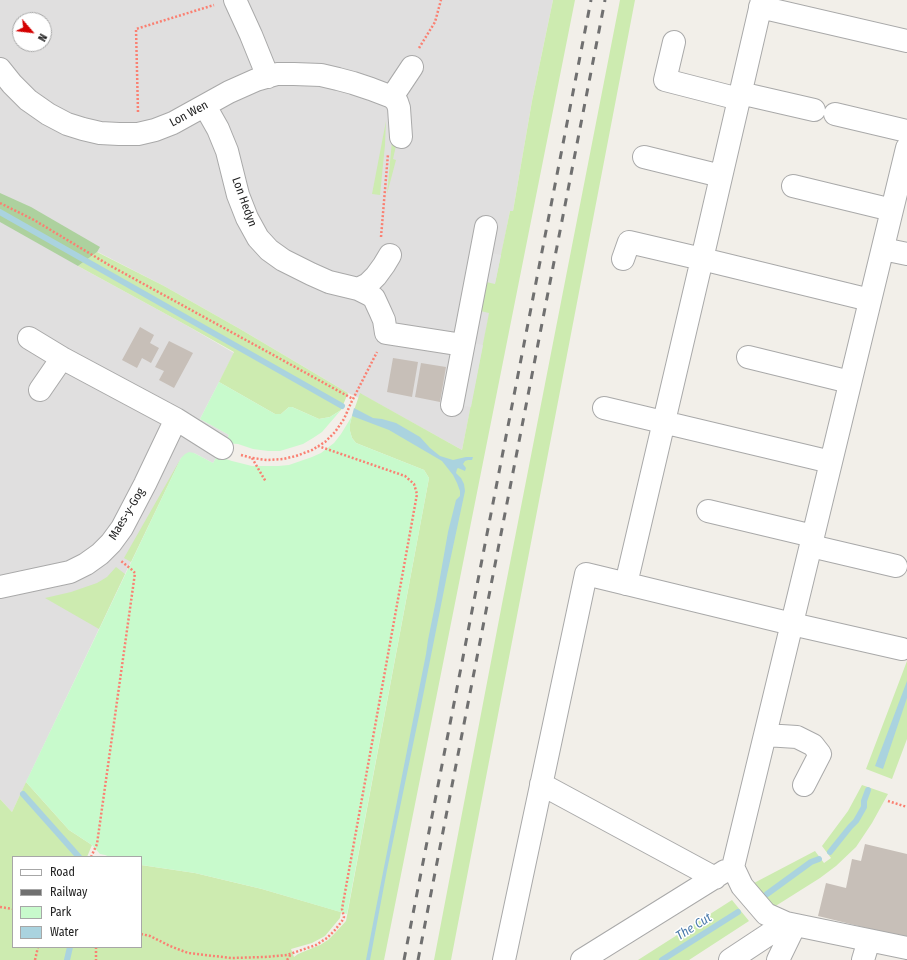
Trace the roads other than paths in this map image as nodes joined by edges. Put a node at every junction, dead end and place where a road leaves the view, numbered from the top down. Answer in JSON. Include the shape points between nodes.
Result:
{"nodes":[{"id":1,"x":226,"y":2,"type":"edge"},
{"id":2,"x":761,"y":3,"type":"edge"},
{"id":3,"x":907,"y":41,"type":"edge"},
{"id":4,"x":674,"y":42,"type":"dead end"},
{"id":5,"x":412,"y":67,"type":"road end"},
{"id":6,"x":0,"y":69,"type":"edge"},
{"id":7,"x":268,"y":77,"type":"junction"},
{"id":8,"x":740,"y":96,"type":"junction"},
{"id":9,"x":392,"y":97,"type":"junction"},
{"id":10,"x":205,"y":106,"type":"junction"},
{"id":11,"x":907,"y":131,"type":"edge"},
{"id":12,"x":401,"y":137,"type":"road end"},
{"id":13,"x":907,"y":148,"type":"edge"},
{"id":14,"x":644,"y":157,"type":"dead end"},
{"id":15,"x":721,"y":176,"type":"junction"},
{"id":16,"x":793,"y":186,"type":"dead end"},
{"id":17,"x":902,"y":189,"type":"edge"},
{"id":18,"x":892,"y":210,"type":"junction"},
{"id":19,"x":486,"y":227,"type":"dead end"},
{"id":20,"x":883,"y":249,"type":"junction"},
{"id":21,"x":907,"y":254,"type":"edge"},
{"id":22,"x":390,"y":255,"type":"road end"},
{"id":23,"x":624,"y":259,"type":"dead end"},
{"id":24,"x":702,"y":260,"type":"junction"},
{"id":25,"x":358,"y":289,"type":"junction"},
{"id":26,"x":870,"y":300,"type":"junction"},
{"id":27,"x":29,"y":338,"type":"dead end"},
{"id":28,"x":463,"y":345,"type":"junction"},
{"id":29,"x":748,"y":357,"type":"dead end"},
{"id":30,"x":62,"y":358,"type":"junction"},
{"id":31,"x":850,"y":382,"type":"junction"},
{"id":32,"x":40,"y":390,"type":"dead end"},
{"id":33,"x":452,"y":405,"type":"dead end"},
{"id":34,"x":604,"y":408,"type":"dead end"},
{"id":35,"x":176,"y":420,"type":"junction"},
{"id":36,"x":664,"y":422,"type":"junction"},
{"id":37,"x":222,"y":448,"type":"road end"},
{"id":38,"x":831,"y":462,"type":"junction"},
{"id":39,"x":708,"y":511,"type":"dead end"},
{"id":40,"x":812,"y":541,"type":"junction"},
{"id":41,"x":896,"y":566,"type":"dead end"},
{"id":42,"x":626,"y":584,"type":"junction"},
{"id":43,"x":0,"y":587,"type":"edge"},
{"id":44,"x":792,"y":624,"type":"junction"},
{"id":45,"x":902,"y":649,"type":"dead end"},
{"id":46,"x":765,"y":735,"type":"junction"},
{"id":47,"x":541,"y":784,"type":"junction"},
{"id":48,"x":804,"y":785,"type":"dead end"},
{"id":49,"x":730,"y":877,"type":"junction"},
{"id":50,"x":791,"y":924,"type":"junction"},
{"id":51,"x":907,"y":948,"type":"edge"},
{"id":52,"x":866,"y":950,"type":"edge"},
{"id":53,"x":504,"y":960,"type":"edge"},
{"id":54,"x":582,"y":960,"type":"edge"},
{"id":55,"x":730,"y":960,"type":"edge"},
{"id":56,"x":778,"y":960,"type":"edge"}],
"edges":[{"from":1,"to":7,"type":"street","via":[[251,35]]},
{"from":2,"to":3,"type":"street"},
{"from":2,"to":8,"type":"street"},
{"from":4,"to":8,"type":"street","via":[[665,80]]},
{"from":5,"to":9,"type":"street"},
{"from":6,"to":10,"type":"street","name":"Lon Wen","via":[[28,100],[48,114],[67,124],[100,133],[138,134],[155,130]]},
{"from":7,"to":9,"type":"street","name":"Lon Wen","via":[[277,74],[321,75]]},
{"from":7,"to":10,"type":"street","name":"Lon Wen","via":[[229,92]]},
{"from":8,"to":11,"type":"street"},
{"from":8,"to":15,"type":"street"},
{"from":9,"to":12,"type":"street","via":[[399,108]]},
{"from":10,"to":25,"type":"street","name":"Lon Hedyn","via":[[227,151],[238,195],[258,238],[283,260],[329,282]]},
{"from":13,"to":17,"type":"street"},
{"from":14,"to":15,"type":"street"},
{"from":15,"to":24,"type":"street"},
{"from":16,"to":18,"type":"street"},
{"from":17,"to":18,"type":"street"},
{"from":18,"to":20,"type":"street"},
{"from":19,"to":28,"type":"street"},
{"from":20,"to":21,"type":"street"},
{"from":20,"to":26,"type":"street"},
{"from":22,"to":25,"type":"street","via":[[376,276]]},
{"from":23,"to":24,"type":"street","via":[[629,242]]},
{"from":24,"to":26,"type":"street"},
{"from":24,"to":36,"type":"street"},
{"from":25,"to":28,"type":"street","name":"Lon Hedyn","via":[[374,298],[384,320],[386,333]]},
{"from":26,"to":31,"type":"street"},
{"from":27,"to":30,"type":"street"},
{"from":28,"to":33,"type":"street"},
{"from":29,"to":31,"type":"street"},
{"from":30,"to":32,"type":"street"},
{"from":30,"to":35,"type":"street"},
{"from":31,"to":38,"type":"street"},
{"from":34,"to":36,"type":"street"},
{"from":35,"to":37,"type":"street"},
{"from":35,"to":43,"type":"street","name":"Maes-y-Gog","via":[[122,528],[100,554],[70,572]]},
{"from":36,"to":38,"type":"street"},
{"from":36,"to":42,"type":"street"},
{"from":38,"to":40,"type":"street"},
{"from":39,"to":40,"type":"street"},
{"from":40,"to":41,"type":"street"},
{"from":40,"to":44,"type":"street"},
{"from":42,"to":44,"type":"street"},
{"from":42,"to":47,"type":"street","via":[[586,574]]},
{"from":44,"to":45,"type":"street"},
{"from":44,"to":46,"type":"street"},
{"from":46,"to":48,"type":"street","via":[[797,737],[813,745],[820,754]]},
{"from":46,"to":49,"type":"street"},
{"from":47,"to":49,"type":"street"},
{"from":47,"to":53,"type":"street"},
{"from":49,"to":50,"type":"street","via":[[766,914]]},
{"from":49,"to":54,"type":"street"},
{"from":50,"to":52,"type":"street"},
{"from":50,"to":55,"type":"street"},
{"from":50,"to":56,"type":"street"},
{"from":51,"to":52,"type":"street"}]}
